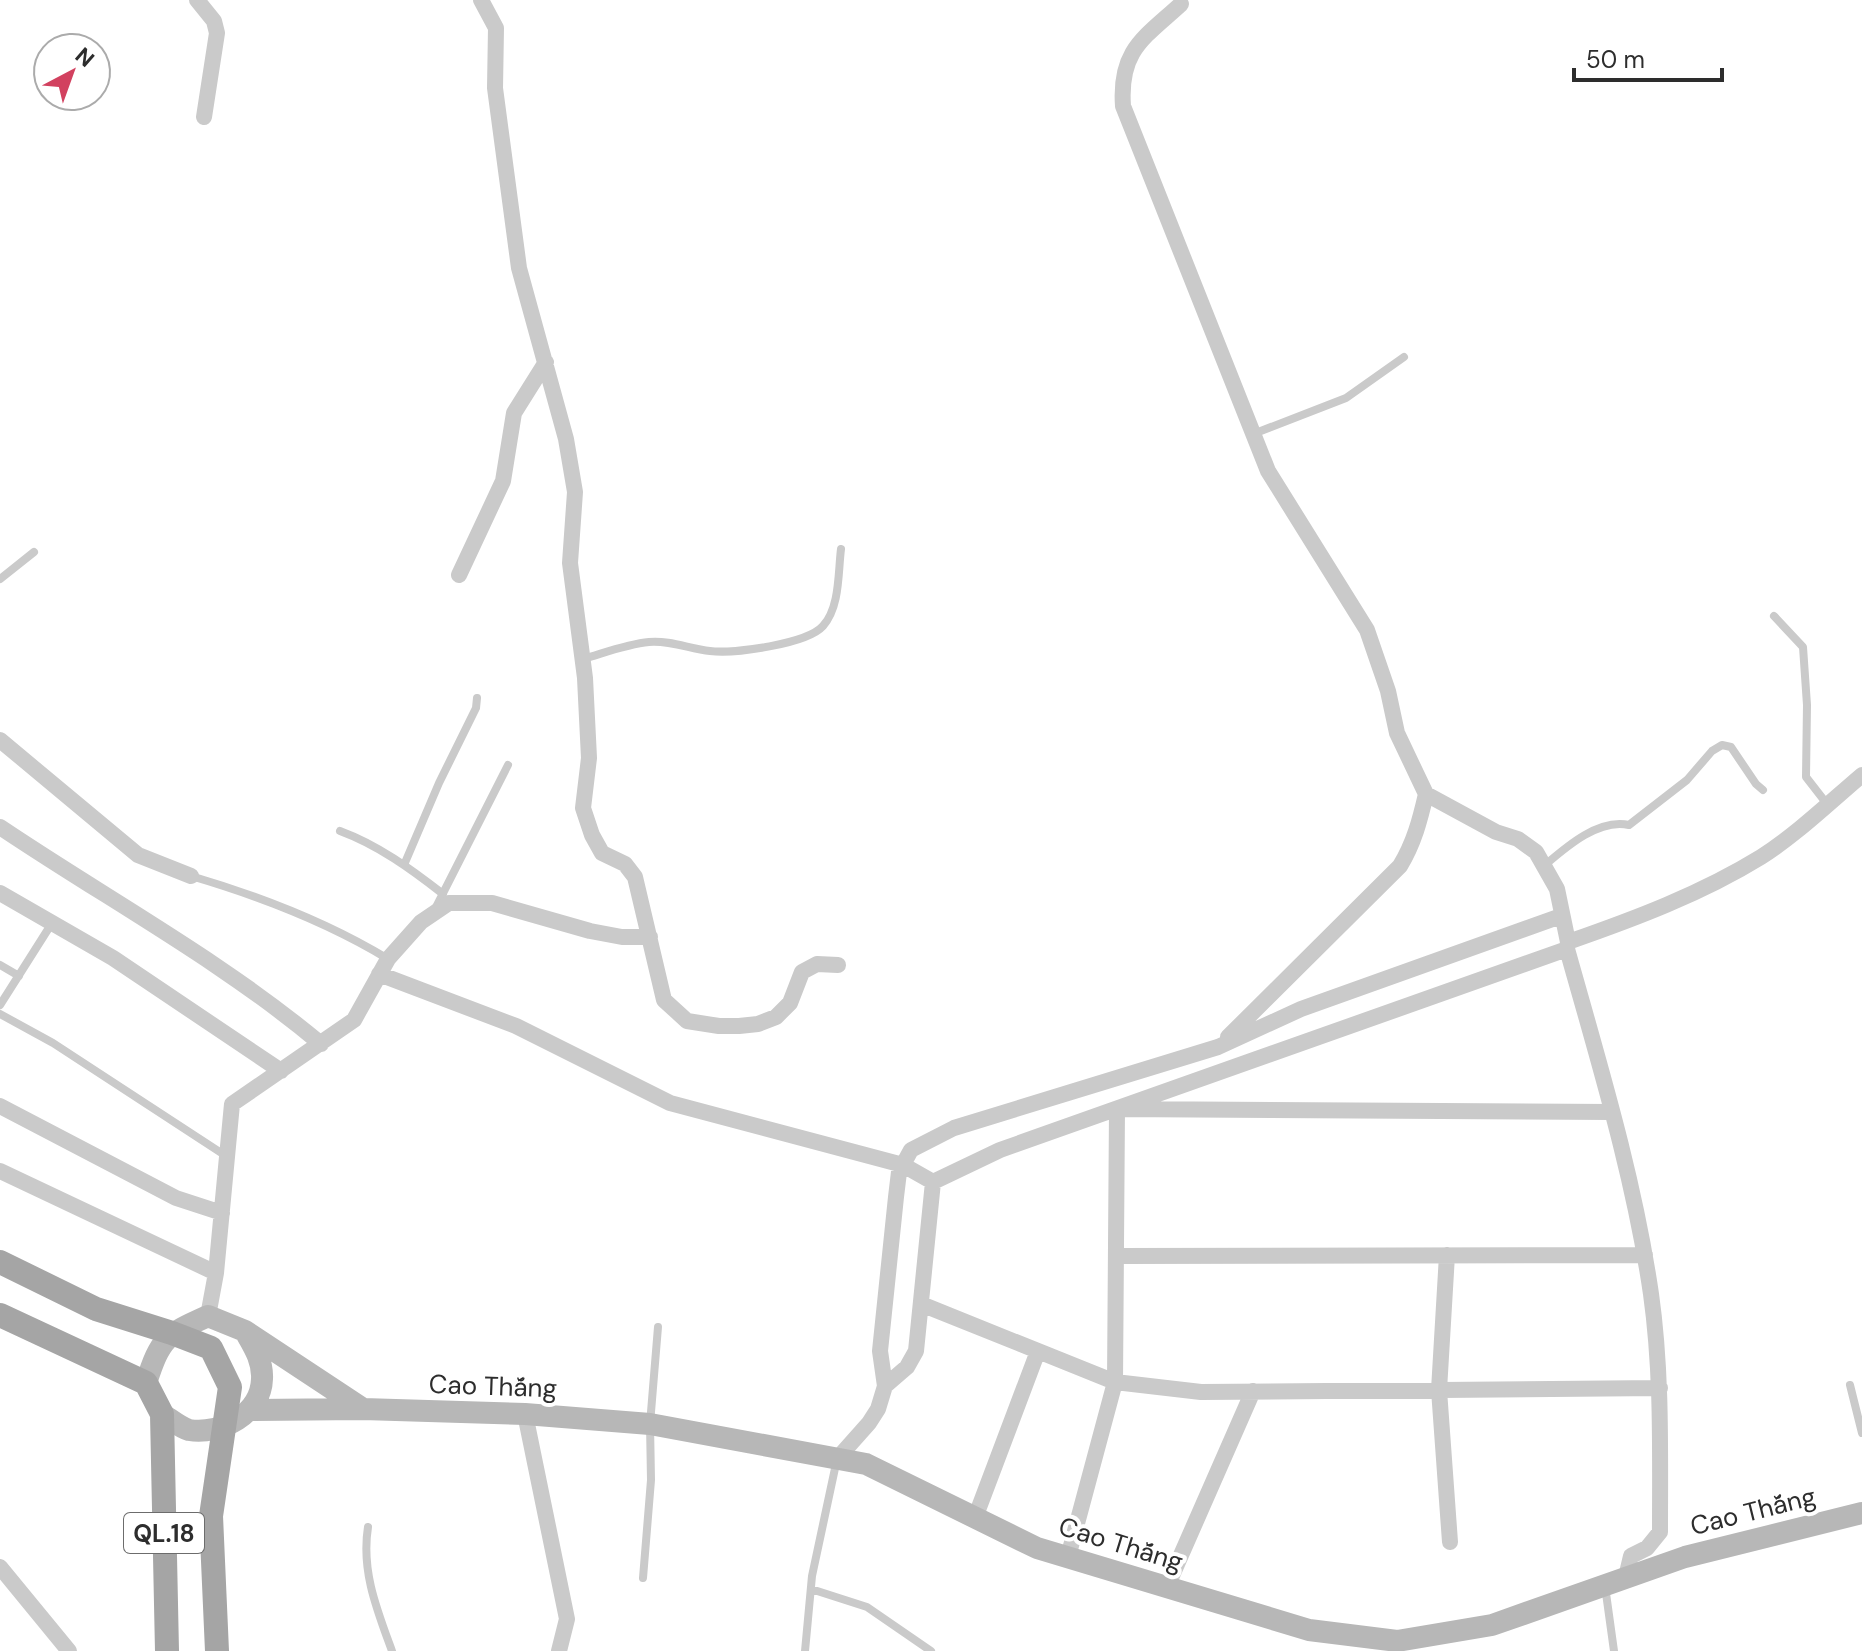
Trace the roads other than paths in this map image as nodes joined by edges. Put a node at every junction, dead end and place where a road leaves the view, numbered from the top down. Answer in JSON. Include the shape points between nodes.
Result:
{"nodes":[{"id":1,"x":197,"y":0,"type":"edge"},
{"id":2,"x":481,"y":0,"type":"edge"},
{"id":3,"x":1181,"y":4,"type":"dead end"},
{"id":4,"x":204,"y":117,"type":"dead end"},
{"id":5,"x":1404,"y":357,"type":"dead end"},
{"id":6,"x":546,"y":362,"type":"junction"},
{"id":7,"x":1253,"y":434,"type":"junction"},
{"id":8,"x":841,"y":549,"type":"dead end"},
{"id":9,"x":34,"y":552,"type":"dead end"},
{"id":10,"x":459,"y":575,"type":"dead end"},
{"id":11,"x":0,"y":579,"type":"edge"},
{"id":12,"x":1774,"y":616,"type":"dead end"},
{"id":13,"x":582,"y":659,"type":"junction"},
{"id":14,"x":477,"y":698,"type":"dead end"},
{"id":15,"x":0,"y":740,"type":"edge"},
{"id":16,"x":508,"y":765,"type":"dead end"},
{"id":17,"x":1862,"y":775,"type":"edge"},
{"id":18,"x":1763,"y":790,"type":"dead end"},
{"id":19,"x":1426,"y":794,"type":"junction"},
{"id":20,"x":1827,"y":804,"type":"junction"},
{"id":21,"x":0,"y":827,"type":"edge"},
{"id":22,"x":340,"y":831,"type":"dead end"},
{"id":23,"x":404,"y":865,"type":"junction"},
{"id":24,"x":1545,"y":865,"type":"junction"},
{"id":25,"x":191,"y":876,"type":"joint"},
{"id":26,"x":0,"y":893,"type":"edge"},
{"id":27,"x":443,"y":894,"type":"junction"},
{"id":28,"x":433,"y":913,"type":"junction"},
{"id":29,"x":1561,"y":916,"type":"junction"},
{"id":30,"x":52,"y":923,"type":"junction"},
{"id":31,"x":650,"y":937,"type":"junction"},
{"id":32,"x":1568,"y":946,"type":"junction"},
{"id":33,"x":388,"y":959,"type":"junction"},
{"id":34,"x":0,"y":965,"type":"edge"},
{"id":35,"x":838,"y":965,"type":"dead end"},
{"id":36,"x":379,"y":974,"type":"junction"},
{"id":37,"x":19,"y":976,"type":"junction"},
{"id":38,"x":0,"y":1005,"type":"edge"},
{"id":39,"x":0,"y":1014,"type":"edge"},
{"id":40,"x":321,"y":1044,"type":"junction"},
{"id":41,"x":1218,"y":1047,"type":"junction"},
{"id":42,"x":281,"y":1071,"type":"junction"},
{"id":43,"x":0,"y":1106,"type":"edge"},
{"id":44,"x":1117,"y":1109,"type":"junction"},
{"id":45,"x":1612,"y":1112,"type":"junction"},
{"id":46,"x":227,"y":1156,"type":"junction"},
{"id":47,"x":903,"y":1165,"type":"junction"},
{"id":48,"x":0,"y":1171,"type":"edge"},
{"id":49,"x":933,"y":1182,"type":"junction"},
{"id":50,"x":222,"y":1213,"type":"junction"},
{"id":51,"x":1447,"y":1255,"type":"junction"},
{"id":52,"x":1645,"y":1255,"type":"junction"},
{"id":53,"x":1116,"y":1256,"type":"junction"},
{"id":54,"x":0,"y":1262,"type":"edge"},
{"id":55,"x":216,"y":1273,"type":"junction"},
{"id":56,"x":921,"y":1304,"type":"junction"},
{"id":57,"x":0,"y":1315,"type":"edge"},
{"id":58,"x":208,"y":1316,"type":"junction"},
{"id":59,"x":658,"y":1327,"type":"dead end"},
{"id":60,"x":245,"y":1331,"type":"junction"},
{"id":61,"x":172,"y":1333,"type":"junction"},
{"id":62,"x":1038,"y":1351,"type":"junction"},
{"id":63,"x":1115,"y":1382,"type":"junction"},
{"id":64,"x":146,"y":1383,"type":"junction"},
{"id":65,"x":1850,"y":1385,"type":"dead end"},
{"id":66,"x":885,"y":1386,"type":"junction"},
{"id":67,"x":1660,"y":1388,"type":"junction"},
{"id":68,"x":1439,"y":1390,"type":"junction"},
{"id":69,"x":1253,"y":1391,"type":"junction"},
{"id":70,"x":363,"y":1409,"type":"junction"},
{"id":71,"x":250,"y":1410,"type":"junction"},
{"id":72,"x":162,"y":1414,"type":"junction"},
{"id":73,"x":525,"y":1414,"type":"junction"},
{"id":74,"x":650,"y":1424,"type":"junction"},
{"id":75,"x":223,"y":1428,"type":"junction"},
{"id":76,"x":1862,"y":1433,"type":"edge"},
{"id":77,"x":837,"y":1459,"type":"junction"},
{"id":78,"x":1862,"y":1513,"type":"edge"},
{"id":79,"x":975,"y":1518,"type":"junction"},
{"id":80,"x":368,"y":1527,"type":"dead end"},
{"id":81,"x":1450,"y":1542,"type":"dead end"},
{"id":82,"x":1068,"y":1557,"type":"junction"},
{"id":83,"x":0,"y":1567,"type":"edge"},
{"id":84,"x":643,"y":1578,"type":"dead end"},
{"id":85,"x":1616,"y":1581,"type":"junction"},
{"id":86,"x":1167,"y":1587,"type":"junction"},
{"id":87,"x":811,"y":1589,"type":"junction"},
{"id":88,"x":1398,"y":1646,"type":"edge"},
{"id":89,"x":69,"y":1651,"type":"edge"},
{"id":90,"x":167,"y":1651,"type":"edge"},
{"id":91,"x":217,"y":1651,"type":"edge"},
{"id":92,"x":392,"y":1651,"type":"edge"},
{"id":93,"x":559,"y":1651,"type":"edge"},
{"id":94,"x":805,"y":1651,"type":"edge"},
{"id":95,"x":931,"y":1651,"type":"edge"},
{"id":96,"x":1614,"y":1651,"type":"edge"}],
"edges":[{"from":1,"to":4,"type":"street","via":[[217,33]]},
{"from":2,"to":6,"type":"street","via":[[496,28],[495,88],[519,268]]},
{"from":3,"to":7,"type":"street","via":[[1132,49],[1122,83],[1123,106]]},
{"from":5,"to":7,"type":"lane","via":[[1346,398]]},
{"from":6,"to":10,"type":"street","via":[[514,413],[503,481]]},
{"from":6,"to":13,"type":"street","via":[[575,492],[570,563]]},
{"from":7,"to":19,"type":"street","via":[[1268,471],[1367,630],[1397,733]]},
{"from":8,"to":13,"type":"lane","via":[[833,610],[821,629],[740,653],[650,642]]},
{"from":9,"to":11,"type":"lane"},
{"from":12,"to":20,"type":"lane","via":[[1803,647],[1806,777]]},
{"from":13,"to":31,"type":"street","via":[[589,758],[583,808],[602,853],[625,864],[635,877]]},
{"from":14,"to":23,"type":"lane"},
{"from":15,"to":25,"type":"street","via":[[138,855]]},
{"from":16,"to":27,"type":"lane"},
{"from":17,"to":20,"type":"street"},
{"from":18,"to":24,"type":"lane","via":[[1731,747],[1722,745],[1629,825],[1618,822],[1574,840]]},
{"from":19,"to":24,"type":"street","via":[[1518,839]]},
{"from":19,"to":41,"type":"street","via":[[1410,849],[1393,874]]},
{"from":20,"to":32,"type":"street","via":[[1758,858],[1656,911]]},
{"from":21,"to":40,"type":"street","via":[[223,971]]},
{"from":22,"to":23,"type":"lane"},
{"from":23,"to":27,"type":"lane"},
{"from":24,"to":29,"type":"street","via":[[1557,889]]},
{"from":25,"to":33,"type":"lane","via":[[347,934]]},
{"from":26,"to":30,"type":"street"},
{"from":27,"to":28,"type":"lane"},
{"from":28,"to":31,"type":"street","via":[[449,903],[492,903],[590,931]]},
{"from":28,"to":33,"type":"street"},
{"from":29,"to":32,"type":"street"},
{"from":29,"to":41,"type":"street","via":[[1301,1009]]},
{"from":30,"to":37,"type":"lane"},
{"from":30,"to":42,"type":"street"},
{"from":31,"to":35,"type":"street","via":[[664,1000],[687,1021],[719,1026],[758,1024],[776,1017],[790,1003],[802,972],[817,964]]},
{"from":32,"to":44,"type":"street"},
{"from":32,"to":45,"type":"street"},
{"from":33,"to":36,"type":"street"},
{"from":34,"to":37,"type":"lane"},
{"from":36,"to":40,"type":"street","via":[[354,1020]]},
{"from":36,"to":47,"type":"street","via":[[516,1026],[670,1103]]},
{"from":37,"to":38,"type":"lane"},
{"from":39,"to":46,"type":"lane"},
{"from":40,"to":42,"type":"street"},
{"from":41,"to":47,"type":"street","via":[[954,1128],[911,1150]]},
{"from":42,"to":46,"type":"street","via":[[232,1104]]},
{"from":43,"to":50,"type":"street","via":[[176,1198]]},
{"from":44,"to":45,"type":"street"},
{"from":44,"to":49,"type":"street","via":[[1000,1150]]},
{"from":44,"to":53,"type":"street"},
{"from":45,"to":52,"type":"street"},
{"from":46,"to":50,"type":"street"},
{"from":47,"to":49,"type":"street"},
{"from":47,"to":66,"type":"street","via":[[880,1351]]},
{"from":48,"to":55,"type":"street"},
{"from":49,"to":56,"type":"street"},
{"from":50,"to":55,"type":"street"},
{"from":51,"to":52,"type":"street"},
{"from":51,"to":53,"type":"street"},
{"from":51,"to":68,"type":"street"},
{"from":52,"to":67,"type":"street"},
{"from":53,"to":63,"type":"street"},
{"from":54,"to":61,"type":"main road","number":"QL.18","via":[[96,1309]]},
{"from":55,"to":58,"type":"street"},
{"from":56,"to":62,"type":"street"},
{"from":56,"to":66,"type":"street","via":[[916,1351]]},
{"from":57,"to":64,"type":"main road"},
{"from":58,"to":60,"type":"main road"},
{"from":58,"to":61,"type":"main road"},
{"from":59,"to":74,"type":"lane"},
{"from":60,"to":70,"type":"main road"},
{"from":60,"to":71,"type":"main road","via":[[260,1358],[262,1381]]},
{"from":61,"to":64,"type":"main road","via":[[155,1355]]},
{"from":61,"to":75,"type":"main road","number":"QL.18","via":[[211,1348],[230,1387]]},
{"from":62,"to":63,"type":"street"},
{"from":62,"to":79,"type":"street"},
{"from":63,"to":69,"type":"street","via":[[1201,1392]]},
{"from":63,"to":82,"type":"street"},
{"from":64,"to":72,"type":"main road","number":"QL.18"},
{"from":65,"to":76,"type":"lane"},
{"from":66,"to":77,"type":"street","via":[[869,1423]]},
{"from":67,"to":68,"type":"street"},
{"from":67,"to":85,"type":"street","via":[[1660,1532],[1647,1548],[1631,1556]]},
{"from":68,"to":69,"type":"street"},
{"from":68,"to":81,"type":"street"},
{"from":69,"to":86,"type":"street"},
{"from":70,"to":71,"type":"main road","name":"Cao Thắng"},
{"from":70,"to":73,"type":"main road","name":"Cao Thắng"},
{"from":71,"to":75,"type":"main road"},
{"from":72,"to":75,"type":"main road","via":[[187,1430]]},
{"from":72,"to":90,"type":"main road","number":"QL.18"},
{"from":73,"to":74,"type":"main road","name":"Cao Thắng"},
{"from":73,"to":93,"type":"street","via":[[567,1619]]},
{"from":74,"to":77,"type":"main road","name":"Cao Thắng"},
{"from":74,"to":84,"type":"lane"},
{"from":75,"to":91,"type":"main road","number":"QL.18","via":[[211,1516]]},
{"from":77,"to":79,"type":"main road","name":"Cao Thắng","via":[[866,1464]]},
{"from":77,"to":87,"type":"lane"},
{"from":78,"to":85,"type":"main road","name":"Cao Thắng","via":[[1685,1557]]},
{"from":79,"to":82,"type":"main road","name":"Cao Thắng"},
{"from":80,"to":92,"type":"lane","via":[[371,1593]]},
{"from":82,"to":86,"type":"main road","name":"Cao Thắng"},
{"from":83,"to":89,"type":"street"},
{"from":85,"to":88,"type":"main road","name":"Cao Thắng","via":[[1492,1625]]},
{"from":85,"to":96,"type":"lane"},
{"from":86,"to":88,"type":"main road","name":"Cao Thắng","via":[[1309,1630]]},
{"from":87,"to":94,"type":"lane"},
{"from":87,"to":95,"type":"lane","via":[[867,1607]]}]}
